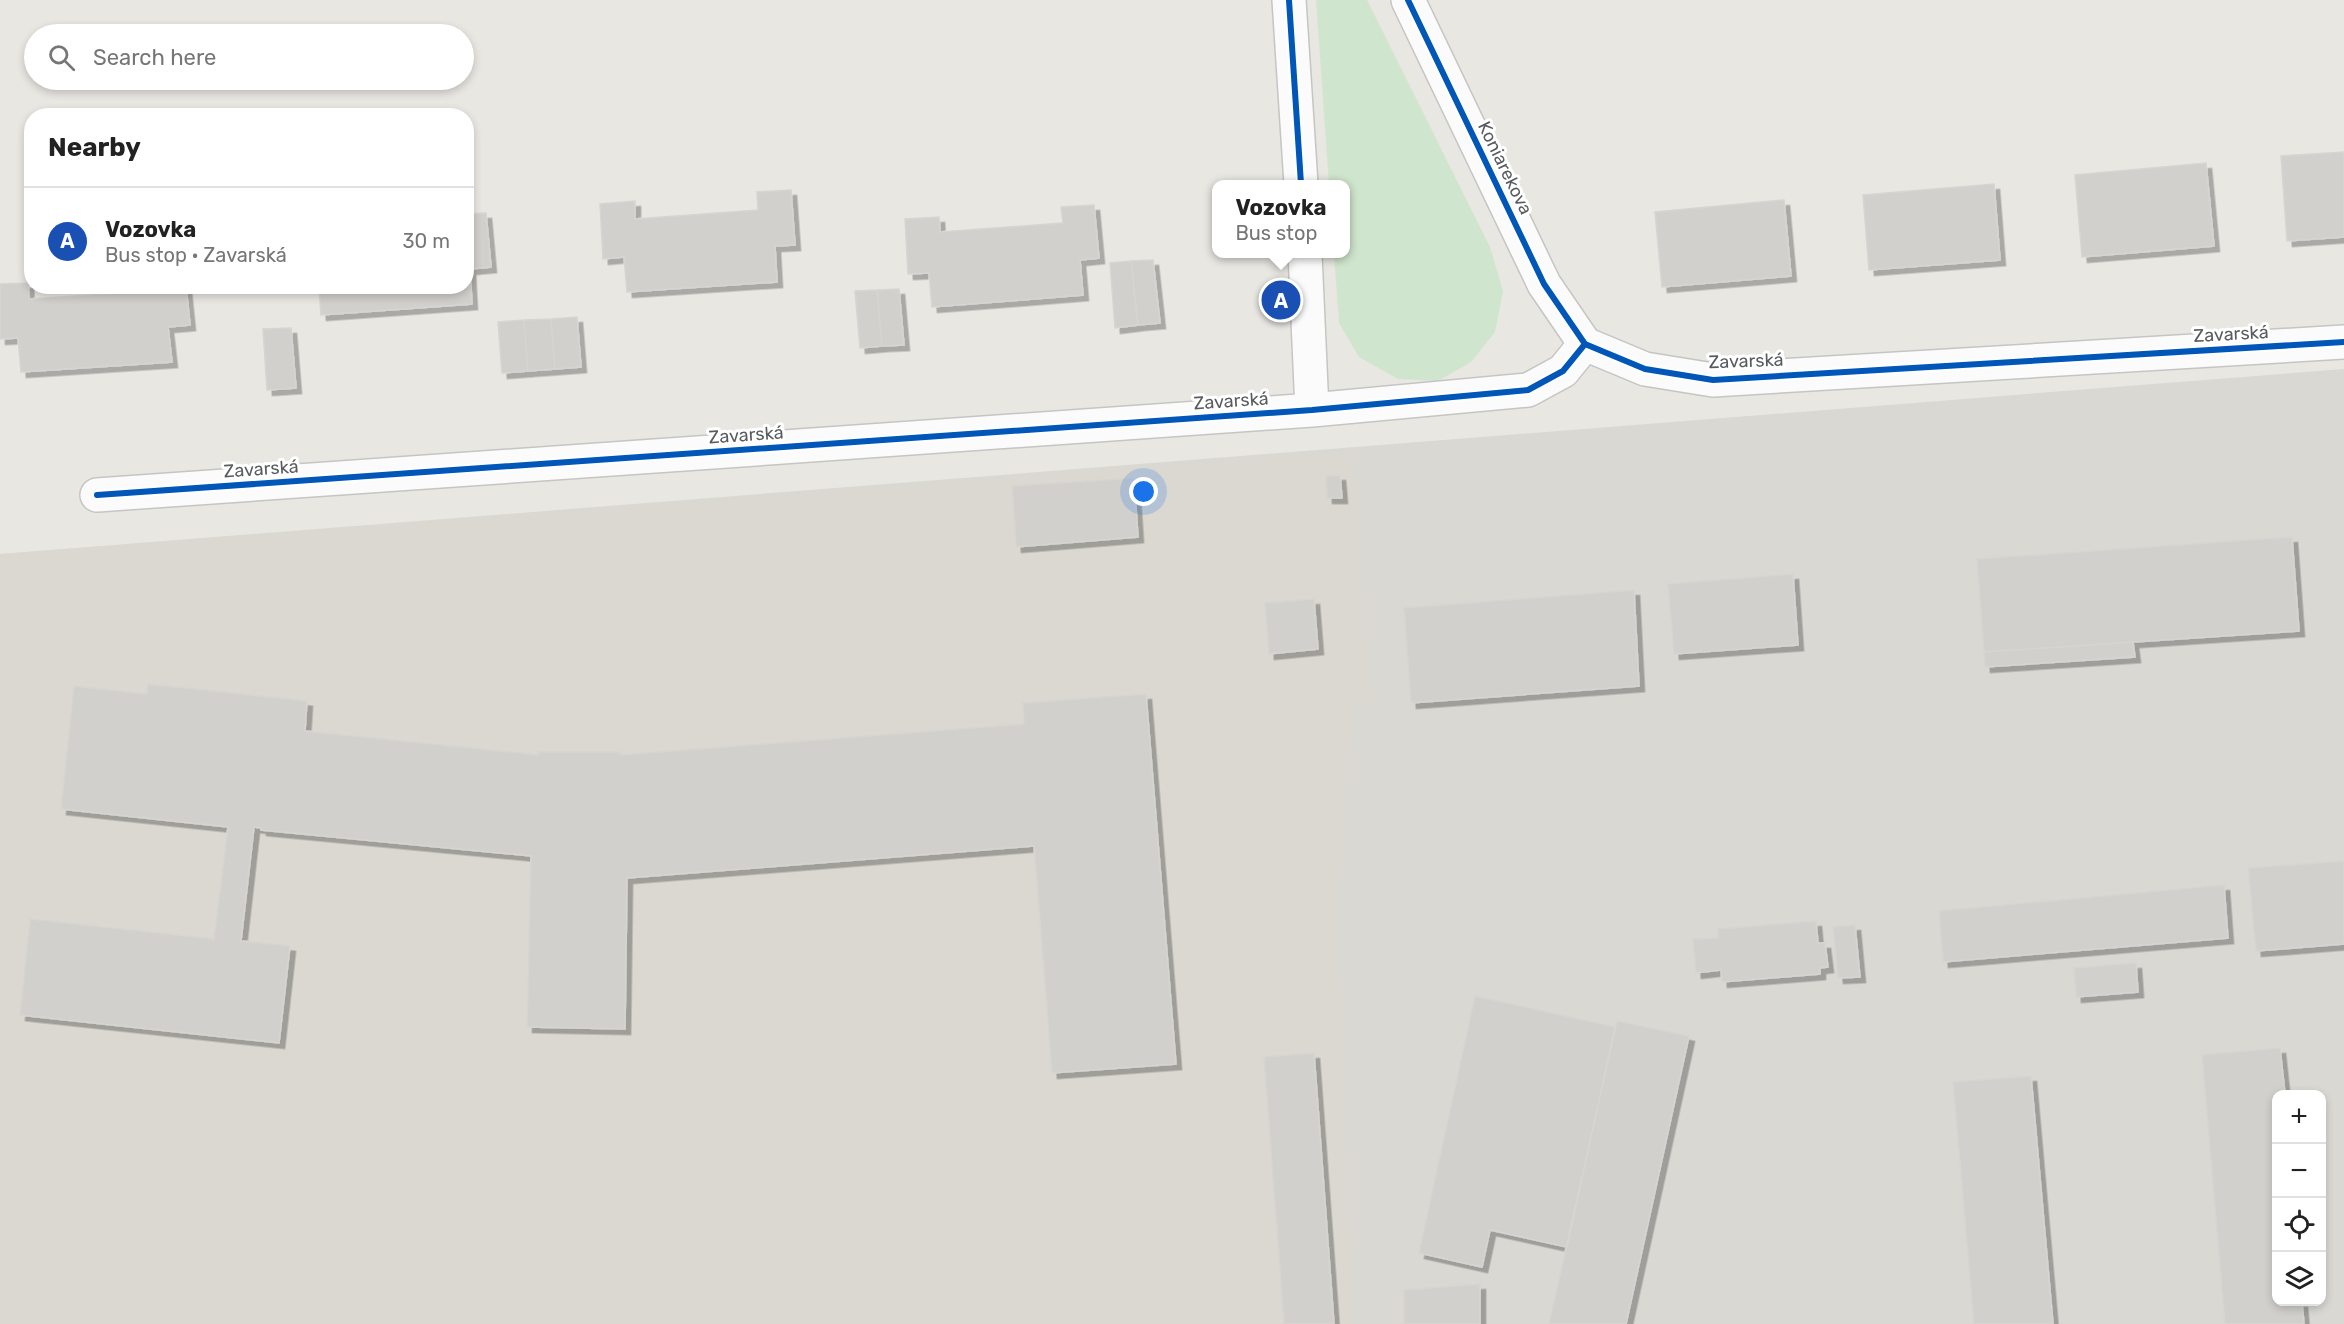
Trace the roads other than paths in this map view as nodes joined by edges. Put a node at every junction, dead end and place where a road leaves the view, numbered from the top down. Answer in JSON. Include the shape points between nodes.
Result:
{"nodes":[{"id":1,"x":1289,"y":0,"type":"edge"},
{"id":2,"x":1408,"y":0,"type":"edge"},
{"id":3,"x":1300,"y":180,"type":"edge"},
{"id":4,"x":1305,"y":258,"type":"edge"},
{"id":5,"x":2344,"y":342,"type":"edge"},
{"id":6,"x":1585,"y":344,"type":"junction"},
{"id":7,"x":1312,"y":410,"type":"junction"},
{"id":8,"x":97,"y":495,"type":"dead end"}],
"edges":[{"from":1,"to":3,"type":"street"},
{"from":2,"to":6,"type":"street","name":"Koniarekova","via":[[1544,284]]},
{"from":4,"to":7,"type":"street"},
{"from":5,"to":6,"type":"street","name":"Zavarská","via":[[1713,380],[1646,369]]},
{"from":6,"to":7,"type":"street","name":"Zavarská","via":[[1563,371],[1528,390]]},
{"from":7,"to":8,"type":"street","name":"Zavarská"}]}
